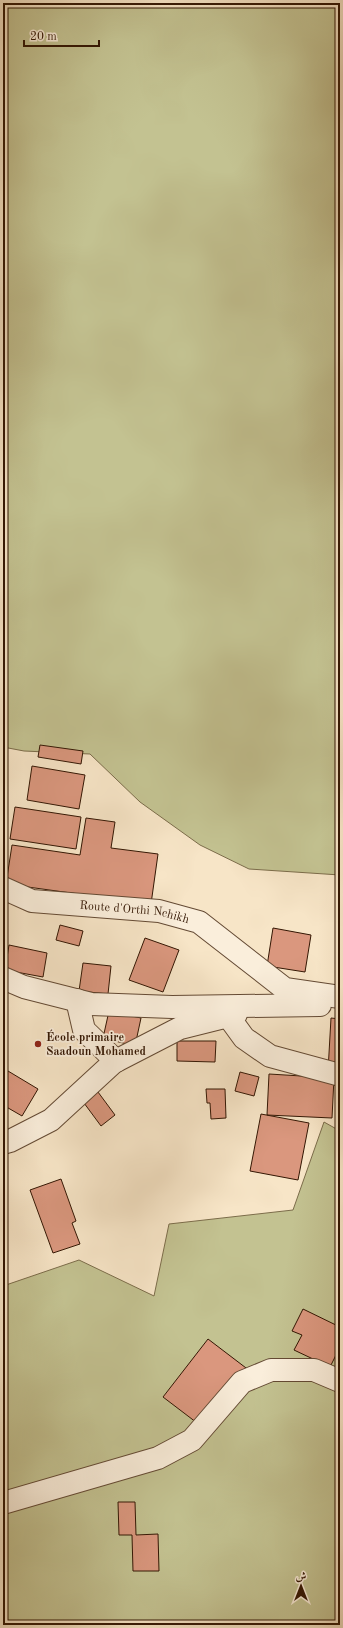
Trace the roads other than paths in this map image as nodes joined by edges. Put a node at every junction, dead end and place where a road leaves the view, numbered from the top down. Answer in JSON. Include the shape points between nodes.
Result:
{"nodes":[{"id":1,"x":3,"y":888,"type":"edge"},
{"id":2,"x":3,"y":978,"type":"edge"},
{"id":3,"x":340,"y":998,"type":"edge"},
{"id":4,"x":77,"y":1000,"type":"junction"},
{"id":5,"x":272,"y":1005,"type":"junction"},
{"id":6,"x":340,"y":1005,"type":"edge"},
{"id":7,"x":228,"y":1016,"type":"junction"},
{"id":8,"x":116,"y":1061,"type":"junction"},
{"id":9,"x":340,"y":1075,"type":"edge"},
{"id":10,"x":3,"y":1143,"type":"edge"},
{"id":11,"x":340,"y":1381,"type":"edge"},
{"id":12,"x":3,"y":1504,"type":"edge"}],
"edges":[{"from":1,"to":3,"type":"street","name":"Route d'Orthi Nchikh","via":[[32,901],[159,911],[199,922],[285,989]]},
{"from":2,"to":4,"type":"street","via":[[24,987]]},
{"from":4,"to":5,"type":"street","via":[[91,1004],[172,1007]]},
{"from":4,"to":8,"type":"street","via":[[84,1030]]},
{"from":5,"to":6,"type":"street"},
{"from":5,"to":7,"type":"street"},
{"from":7,"to":8,"type":"street","via":[[180,1028]]},
{"from":7,"to":9,"type":"street","via":[[244,1038],[270,1056]]},
{"from":8,"to":10,"type":"street","via":[[51,1120],[10,1142]]},
{"from":11,"to":12,"type":"street","via":[[314,1370],[271,1370],[242,1382],[192,1440],[158,1458]]}]}
